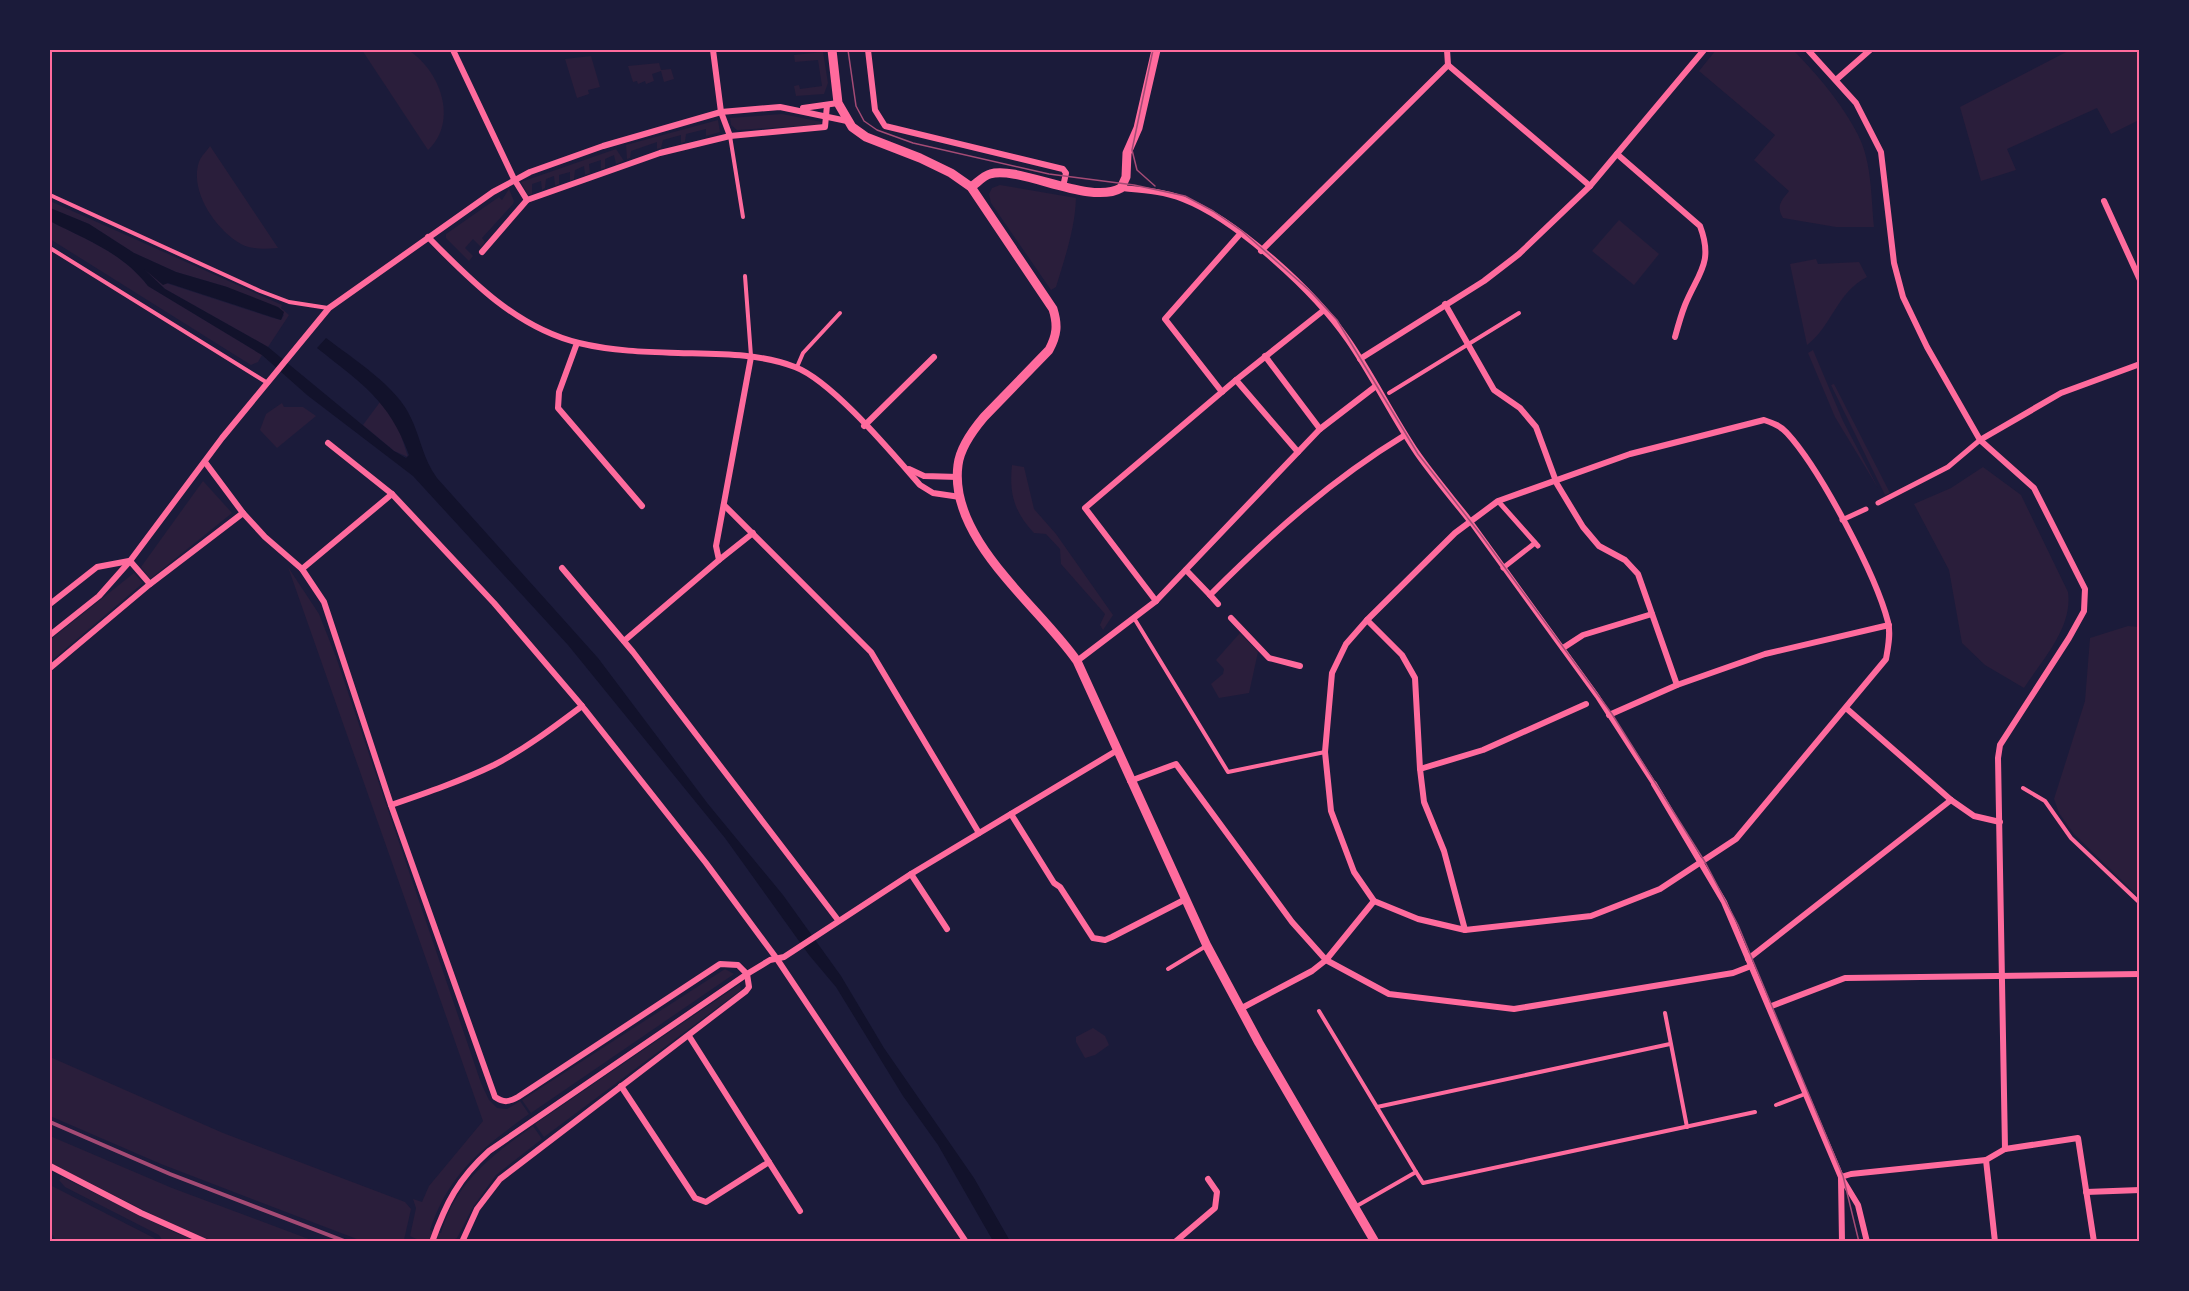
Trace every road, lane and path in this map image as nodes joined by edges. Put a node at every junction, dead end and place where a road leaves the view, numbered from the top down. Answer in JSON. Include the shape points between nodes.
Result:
{"nodes":[{"id":1,"x":453,"y":50,"type":"edge"},
{"id":2,"x":713,"y":50,"type":"edge"},
{"id":3,"x":832,"y":50,"type":"edge"},
{"id":4,"x":868,"y":50,"type":"edge"},
{"id":5,"x":1156,"y":50,"type":"edge"},
{"id":6,"x":1447,"y":50,"type":"edge"},
{"id":7,"x":1704,"y":50,"type":"edge"},
{"id":8,"x":1808,"y":50,"type":"edge"},
{"id":9,"x":1870,"y":50,"type":"edge"},
{"id":10,"x":1448,"y":65,"type":"junction"},
{"id":11,"x":1837,"y":79,"type":"junction"},
{"id":12,"x":838,"y":103,"type":"junction"},
{"id":13,"x":827,"y":105,"type":"junction"},
{"id":14,"x":800,"y":108,"type":"junction"},
{"id":15,"x":721,"y":112,"type":"junction"},
{"id":16,"x":827,"y":118,"type":"junction"},
{"id":17,"x":847,"y":120,"type":"junction"},
{"id":18,"x":730,"y":136,"type":"junction"},
{"id":19,"x":1617,"y":154,"type":"junction"},
{"id":20,"x":514,"y":179,"type":"junction"},
{"id":21,"x":1590,"y":186,"type":"junction"},
{"id":22,"x":971,"y":187,"type":"junction"},
{"id":23,"x":1063,"y":187,"type":"junction"},
{"id":24,"x":1121,"y":188,"type":"junction"},
{"id":25,"x":50,"y":195,"type":"edge"},
{"id":26,"x":527,"y":200,"type":"junction"},
{"id":27,"x":2104,"y":201,"type":"dead end"},
{"id":28,"x":743,"y":217,"type":"dead end"},
{"id":29,"x":1240,"y":234,"type":"junction"},
{"id":30,"x":428,"y":237,"type":"junction"},
{"id":31,"x":50,"y":248,"type":"edge"},
{"id":32,"x":1261,"y":251,"type":"junction"},
{"id":33,"x":482,"y":252,"type":"dead end"},
{"id":34,"x":745,"y":276,"type":"dead end"},
{"id":35,"x":2139,"y":280,"type":"edge"},
{"id":36,"x":1445,"y":304,"type":"junction"},
{"id":37,"x":329,"y":308,"type":"junction"},
{"id":38,"x":1324,"y":310,"type":"junction"},
{"id":39,"x":840,"y":313,"type":"dead end"},
{"id":40,"x":1519,"y":314,"type":"dead end"},
{"id":41,"x":1675,"y":337,"type":"dead end"},
{"id":42,"x":577,"y":343,"type":"junction"},
{"id":43,"x":1467,"y":347,"type":"junction"},
{"id":44,"x":1265,"y":356,"type":"junction"},
{"id":45,"x":751,"y":357,"type":"junction"},
{"id":46,"x":934,"y":357,"type":"dead end"},
{"id":47,"x":1360,"y":359,"type":"junction"},
{"id":48,"x":2139,"y":364,"type":"edge"},
{"id":49,"x":797,"y":367,"type":"junction"},
{"id":50,"x":1236,"y":380,"type":"junction"},
{"id":51,"x":266,"y":382,"type":"junction"},
{"id":52,"x":1376,"y":386,"type":"junction"},
{"id":53,"x":1222,"y":392,"type":"junction"},
{"id":54,"x":1386,"y":395,"type":"junction"},
{"id":55,"x":864,"y":426,"type":"junction"},
{"id":56,"x":1320,"y":429,"type":"junction"},
{"id":57,"x":1406,"y":435,"type":"junction"},
{"id":58,"x":1980,"y":440,"type":"junction"},
{"id":59,"x":328,"y":443,"type":"dead end"},
{"id":60,"x":1298,"y":452,"type":"junction"},
{"id":61,"x":205,"y":462,"type":"junction"},
{"id":62,"x":901,"y":464,"type":"junction"},
{"id":63,"x":958,"y":477,"type":"junction"},
{"id":64,"x":1556,"y":479,"type":"junction"},
{"id":65,"x":392,"y":494,"type":"junction"},
{"id":66,"x":960,"y":497,"type":"junction"},
{"id":67,"x":1498,"y":501,"type":"junction"},
{"id":68,"x":1878,"y":503,"type":"dead end"},
{"id":69,"x":724,"y":505,"type":"junction"},
{"id":70,"x":642,"y":506,"type":"dead end"},
{"id":71,"x":1866,"y":508,"type":"dead end"},
{"id":72,"x":243,"y":513,"type":"junction"},
{"id":73,"x":1842,"y":520,"type":"junction"},
{"id":74,"x":1470,"y":521,"type":"junction"},
{"id":75,"x":753,"y":533,"type":"junction"},
{"id":76,"x":718,"y":560,"type":"junction"},
{"id":77,"x":130,"y":561,"type":"junction"},
{"id":78,"x":302,"y":568,"type":"junction"},
{"id":79,"x":562,"y":568,"type":"dead end"},
{"id":80,"x":1503,"y":568,"type":"junction"},
{"id":81,"x":1186,"y":570,"type":"junction"},
{"id":82,"x":150,"y":584,"type":"junction"},
{"id":83,"x":1210,"y":595,"type":"junction"},
{"id":84,"x":1156,"y":601,"type":"junction"},
{"id":85,"x":50,"y":604,"type":"edge"},
{"id":86,"x":1218,"y":604,"type":"dead end"},
{"id":87,"x":1652,"y":614,"type":"junction"},
{"id":88,"x":1134,"y":618,"type":"junction"},
{"id":89,"x":1231,"y":618,"type":"dead end"},
{"id":90,"x":1367,"y":620,"type":"junction"},
{"id":91,"x":1889,"y":625,"type":"junction"},
{"id":92,"x":50,"y":635,"type":"edge"},
{"id":93,"x":624,"y":641,"type":"junction"},
{"id":94,"x":1563,"y":648,"type":"junction"},
{"id":95,"x":1077,"y":661,"type":"junction"},
{"id":96,"x":1300,"y":666,"type":"dead end"},
{"id":97,"x":50,"y":668,"type":"edge"},
{"id":98,"x":1677,"y":686,"type":"junction"},
{"id":99,"x":1597,"y":696,"type":"junction"},
{"id":100,"x":1586,"y":704,"type":"joint"},
{"id":101,"x":582,"y":706,"type":"junction"},
{"id":102,"x":1846,"y":708,"type":"junction"},
{"id":103,"x":1609,"y":715,"type":"junction"},
{"id":104,"x":1116,"y":751,"type":"junction"},
{"id":105,"x":1325,"y":752,"type":"junction"},
{"id":106,"x":1420,"y":769,"type":"junction"},
{"id":107,"x":1130,"y":781,"type":"junction"},
{"id":108,"x":1654,"y":784,"type":"joint"},
{"id":109,"x":2023,"y":788,"type":"dead end"},
{"id":110,"x":1951,"y":800,"type":"junction"},
{"id":111,"x":391,"y":805,"type":"junction"},
{"id":112,"x":1011,"y":814,"type":"junction"},
{"id":113,"x":2000,"y":822,"type":"junction"},
{"id":114,"x":979,"y":833,"type":"junction"},
{"id":115,"x":1702,"y":863,"type":"junction"},
{"id":116,"x":911,"y":874,"type":"junction"},
{"id":117,"x":1184,"y":900,"type":"junction"},
{"id":118,"x":1374,"y":901,"type":"junction"},
{"id":119,"x":2139,"y":903,"type":"edge"},
{"id":120,"x":838,"y":920,"type":"junction"},
{"id":121,"x":947,"y":929,"type":"dead end"},
{"id":122,"x":1465,"y":930,"type":"junction"},
{"id":123,"x":1207,"y":946,"type":"junction"},
{"id":124,"x":1748,"y":958,"type":"junction"},
{"id":125,"x":777,"y":959,"type":"junction"},
{"id":126,"x":1326,"y":960,"type":"junction"},
{"id":127,"x":1751,"y":966,"type":"junction"},
{"id":128,"x":1168,"y":969,"type":"dead end"},
{"id":129,"x":747,"y":974,"type":"junction"},
{"id":130,"x":2139,"y":974,"type":"edge"},
{"id":131,"x":2002,"y":977,"type":"junction"},
{"id":132,"x":1769,"y":1007,"type":"junction"},
{"id":133,"x":1240,"y":1009,"type":"junction"},
{"id":134,"x":1319,"y":1011,"type":"dead end"},
{"id":135,"x":1665,"y":1013,"type":"dead end"},
{"id":136,"x":689,"y":1036,"type":"junction"},
{"id":137,"x":1670,"y":1044,"type":"junction"},
{"id":138,"x":621,"y":1086,"type":"junction"},
{"id":139,"x":1805,"y":1094,"type":"junction"},
{"id":140,"x":1776,"y":1105,"type":"dead end"},
{"id":141,"x":1377,"y":1107,"type":"junction"},
{"id":142,"x":1755,"y":1112,"type":"dead end"},
{"id":143,"x":1687,"y":1127,"type":"junction"},
{"id":144,"x":2005,"y":1149,"type":"junction"},
{"id":145,"x":1986,"y":1160,"type":"junction"},
{"id":146,"x":770,"y":1162,"type":"junction"},
{"id":147,"x":50,"y":1166,"type":"edge"},
{"id":148,"x":1416,"y":1172,"type":"junction"},
{"id":149,"x":1841,"y":1177,"type":"junction"},
{"id":150,"x":1208,"y":1179,"type":"dead end"},
{"id":151,"x":2139,"y":1190,"type":"edge"},
{"id":152,"x":2086,"y":1192,"type":"junction"},
{"id":153,"x":1355,"y":1208,"type":"junction"},
{"id":154,"x":800,"y":1211,"type":"dead end"},
{"id":155,"x":206,"y":1242,"type":"edge"},
{"id":156,"x":432,"y":1242,"type":"edge"},
{"id":157,"x":462,"y":1242,"type":"edge"},
{"id":158,"x":966,"y":1242,"type":"edge"},
{"id":159,"x":1175,"y":1242,"type":"edge"},
{"id":160,"x":1375,"y":1242,"type":"edge"},
{"id":161,"x":1842,"y":1242,"type":"edge"},
{"id":162,"x":1867,"y":1242,"type":"edge"},
{"id":163,"x":1995,"y":1242,"type":"edge"},
{"id":164,"x":2094,"y":1242,"type":"edge"}],
"edges":[{"from":1,"to":20,"type":"street"},
{"from":2,"to":15,"type":"street"},
{"from":3,"to":12,"type":"main road"},
{"from":4,"to":23,"type":"street","via":[[880,122],[892,129],[1063,169]]},
{"from":5,"to":24,"type":"main road"},
{"from":6,"to":10,"type":"street"},
{"from":7,"to":19,"type":"street"},
{"from":8,"to":11,"type":"street"},
{"from":9,"to":11,"type":"street"},
{"from":10,"to":21,"type":"street"},
{"from":10,"to":32,"type":"street"},
{"from":11,"to":58,"type":"street","via":[[1856,103],[1881,152],[1894,263],[1903,297]]},
{"from":12,"to":13,"type":"street"},
{"from":12,"to":17,"type":"main road"},
{"from":13,"to":14,"type":"street"},
{"from":13,"to":16,"type":"street"},
{"from":14,"to":15,"type":"street","via":[[750,107]]},
{"from":14,"to":16,"type":"street"},
{"from":15,"to":18,"type":"street"},
{"from":15,"to":20,"type":"street","via":[[603,146]]},
{"from":16,"to":17,"type":"street"},
{"from":16,"to":18,"type":"street","via":[[825,128]]},
{"from":17,"to":22,"type":"main road","via":[[866,137],[920,158]]},
{"from":18,"to":26,"type":"street","via":[[660,153]]},
{"from":18,"to":28,"type":"lane"},
{"from":19,"to":21,"type":"street"},
{"from":19,"to":41,"type":"street","via":[[1700,226],[1707,247],[1706,262],[1685,304]]},
{"from":20,"to":26,"type":"street"},
{"from":20,"to":30,"type":"street"},
{"from":21,"to":36,"type":"street","via":[[1519,254]]},
{"from":22,"to":23,"type":"main road","via":[[990,174],[1004,173]]},
{"from":22,"to":63,"type":"main road","via":[[1053,309],[1057,322],[1056,337],[1049,350],[974,429],[959,459]]},
{"from":23,"to":24,"type":"main road","via":[[1110,191]]},
{"from":24,"to":29,"type":"street","via":[[1184,199]]},
{"from":25,"to":37,"type":"lane","via":[[260,291],[289,302]]},
{"from":26,"to":33,"type":"street"},
{"from":27,"to":35,"type":"street"},
{"from":29,"to":32,"type":"street"},
{"from":29,"to":53,"type":"street","via":[[1165,320]]},
{"from":30,"to":37,"type":"street"},
{"from":30,"to":42,"type":"street","via":[[476,285],[511,311]]},
{"from":31,"to":51,"type":"lane"},
{"from":32,"to":38,"type":"street"},
{"from":34,"to":45,"type":"lane"},
{"from":36,"to":43,"type":"street"},
{"from":36,"to":47,"type":"street"},
{"from":37,"to":51,"type":"street"},
{"from":38,"to":44,"type":"street"},
{"from":38,"to":47,"type":"street"},
{"from":39,"to":49,"type":"lane","via":[[803,353]]},
{"from":40,"to":43,"type":"lane"},
{"from":42,"to":45,"type":"street","via":[[621,351]]},
{"from":42,"to":70,"type":"street","via":[[558,408]]},
{"from":43,"to":54,"type":"lane"},
{"from":43,"to":64,"type":"street","via":[[1494,390],[1520,408],[1536,427]]},
{"from":44,"to":50,"type":"street"},
{"from":44,"to":56,"type":"street"},
{"from":45,"to":49,"type":"street"},
{"from":45,"to":69,"type":"street"},
{"from":46,"to":55,"type":"street"},
{"from":47,"to":52,"type":"street"},
{"from":48,"to":58,"type":"street","via":[[2050,398]]},
{"from":49,"to":55,"type":"street","via":[[830,389]]},
{"from":50,"to":53,"type":"street"},
{"from":50,"to":60,"type":"street"},
{"from":51,"to":61,"type":"street"},
{"from":52,"to":54,"type":"street"},
{"from":52,"to":56,"type":"street"},
{"from":53,"to":84,"type":"street","via":[[1086,508]]},
{"from":54,"to":57,"type":"street"},
{"from":55,"to":62,"type":"street"},
{"from":56,"to":60,"type":"street"},
{"from":57,"to":74,"type":"street"},
{"from":57,"to":83,"type":"street","via":[[1338,479],[1257,548]]},
{"from":58,"to":68,"type":"street","via":[[1948,467]]},
{"from":58,"to":113,"type":"street","via":[[2034,488],[2085,589],[2084,611],[2000,745]]},
{"from":59,"to":65,"type":"street"},
{"from":60,"to":81,"type":"street"},
{"from":61,"to":72,"type":"street"},
{"from":61,"to":77,"type":"street"},
{"from":62,"to":63,"type":"street","via":[[924,476]]},
{"from":62,"to":66,"type":"street","via":[[933,493]]},
{"from":63,"to":66,"type":"main road"},
{"from":64,"to":67,"type":"street"},
{"from":64,"to":73,"type":"street","via":[[1630,454],[1764,420],[1787,433]]},
{"from":64,"to":87,"type":"street","via":[[1583,527],[1599,546],[1625,560],[1638,573]]},
{"from":65,"to":78,"type":"street"},
{"from":65,"to":101,"type":"street","via":[[494,603]]},
{"from":66,"to":95,"type":"main road","via":[[972,532],[983,548]]},
{"from":67,"to":74,"type":"street"},
{"from":67,"to":80,"type":"street","via":[[1536,544]]},
{"from":69,"to":75,"type":"street"},
{"from":69,"to":76,"type":"street","via":[[716,546]]},
{"from":71,"to":73,"type":"street"},
{"from":72,"to":78,"type":"street"},
{"from":72,"to":82,"type":"street"},
{"from":73,"to":91,"type":"street"},
{"from":74,"to":80,"type":"street"},
{"from":74,"to":90,"type":"street"},
{"from":75,"to":76,"type":"street"},
{"from":75,"to":114,"type":"street","via":[[871,652]]},
{"from":76,"to":93,"type":"street"},
{"from":77,"to":82,"type":"street"},
{"from":77,"to":85,"type":"street","via":[[97,567]]},
{"from":77,"to":92,"type":"street","via":[[99,596]]},
{"from":78,"to":111,"type":"street","via":[[324,602]]},
{"from":79,"to":93,"type":"street"},
{"from":80,"to":94,"type":"street"},
{"from":81,"to":83,"type":"street"},
{"from":81,"to":84,"type":"street"},
{"from":82,"to":97,"type":"street"},
{"from":83,"to":86,"type":"street"},
{"from":84,"to":88,"type":"street"},
{"from":87,"to":94,"type":"street","via":[[1583,635]]},
{"from":87,"to":98,"type":"street"},
{"from":88,"to":95,"type":"street"},
{"from":88,"to":105,"type":"lane","via":[[1228,772]]},
{"from":89,"to":96,"type":"street","via":[[1269,658]]},
{"from":90,"to":105,"type":"street","via":[[1346,644],[1332,673]]},
{"from":90,"to":106,"type":"street","via":[[1402,655],[1415,678]]},
{"from":91,"to":98,"type":"street","via":[[1765,654]]},
{"from":91,"to":102,"type":"street","via":[[1886,659]]},
{"from":93,"to":120,"type":"street"},
{"from":94,"to":99,"type":"street"},
{"from":95,"to":104,"type":"main road"},
{"from":98,"to":103,"type":"street"},
{"from":99,"to":100,"type":"street"},
{"from":99,"to":103,"type":"street"},
{"from":100,"to":106,"type":"street","via":[[1483,750]]},
{"from":101,"to":111,"type":"street","via":[[495,764]]},
{"from":101,"to":125,"type":"street"},
{"from":102,"to":110,"type":"street"},
{"from":102,"to":115,"type":"street","via":[[1736,839]]},
{"from":103,"to":108,"type":"street"},
{"from":104,"to":107,"type":"main road"},
{"from":104,"to":112,"type":"street"},
{"from":105,"to":118,"type":"street","via":[[1331,811],[1354,872]]},
{"from":106,"to":122,"type":"street","via":[[1424,802],[1444,851]]},
{"from":107,"to":117,"type":"main road"},
{"from":107,"to":126,"type":"street","via":[[1176,764],[1292,922]]},
{"from":108,"to":115,"type":"street"},
{"from":109,"to":119,"type":"lane","via":[[2045,801],[2071,838]]},
{"from":110,"to":113,"type":"street","via":[[1974,816]]},
{"from":110,"to":124,"type":"street"},
{"from":111,"to":129,"type":"street","via":[[495,1097],[501,1101],[510,1102],[518,1097],[720,964],[738,966]]},
{"from":112,"to":114,"type":"street"},
{"from":112,"to":117,"type":"street","via":[[1094,938],[1105,940]]},
{"from":113,"to":131,"type":"street"},
{"from":114,"to":116,"type":"street"},
{"from":115,"to":122,"type":"street","via":[[1660,889],[1591,916]]},
{"from":115,"to":124,"type":"street"},
{"from":116,"to":120,"type":"street"},
{"from":116,"to":121,"type":"street"},
{"from":117,"to":123,"type":"main road"},
{"from":118,"to":122,"type":"street","via":[[1418,919]]},
{"from":118,"to":126,"type":"street"},
{"from":120,"to":125,"type":"street"},
{"from":123,"to":128,"type":"lane"},
{"from":123,"to":133,"type":"main road"},
{"from":124,"to":127,"type":"street"},
{"from":125,"to":129,"type":"street"},
{"from":125,"to":158,"type":"street"},
{"from":126,"to":127,"type":"street","via":[[1389,994],[1514,1009],[1733,973]]},
{"from":126,"to":133,"type":"street"},
{"from":127,"to":132,"type":"street"},
{"from":129,"to":136,"type":"street","via":[[746,992]]},
{"from":129,"to":156,"type":"street","via":[[489,1152],[462,1178],[448,1200]]},
{"from":130,"to":131,"type":"street"},
{"from":131,"to":132,"type":"street","via":[[1845,978]]},
{"from":131,"to":144,"type":"street"},
{"from":132,"to":139,"type":"street"},
{"from":133,"to":153,"type":"main road"},
{"from":134,"to":141,"type":"lane"},
{"from":135,"to":137,"type":"lane"},
{"from":136,"to":138,"type":"street"},
{"from":136,"to":146,"type":"street"},
{"from":137,"to":141,"type":"lane"},
{"from":137,"to":143,"type":"lane"},
{"from":138,"to":146,"type":"street","via":[[695,1198],[706,1202]]},
{"from":138,"to":157,"type":"street","via":[[500,1179],[477,1209]]},
{"from":139,"to":140,"type":"lane"},
{"from":139,"to":149,"type":"street"},
{"from":141,"to":148,"type":"lane"},
{"from":142,"to":143,"type":"lane"},
{"from":143,"to":148,"type":"lane","via":[[1423,1183]]},
{"from":144,"to":145,"type":"street"},
{"from":144,"to":152,"type":"street","via":[[2078,1138]]},
{"from":145,"to":149,"type":"street"},
{"from":145,"to":163,"type":"street"},
{"from":146,"to":154,"type":"street"},
{"from":147,"to":155,"type":"street"},
{"from":148,"to":153,"type":"lane"},
{"from":149,"to":161,"type":"street"},
{"from":149,"to":162,"type":"street","via":[[1858,1205]]},
{"from":150,"to":159,"type":"street","via":[[1217,1192],[1215,1208]]},
{"from":151,"to":152,"type":"street"},
{"from":152,"to":164,"type":"street"},
{"from":153,"to":160,"type":"main road"}]}
